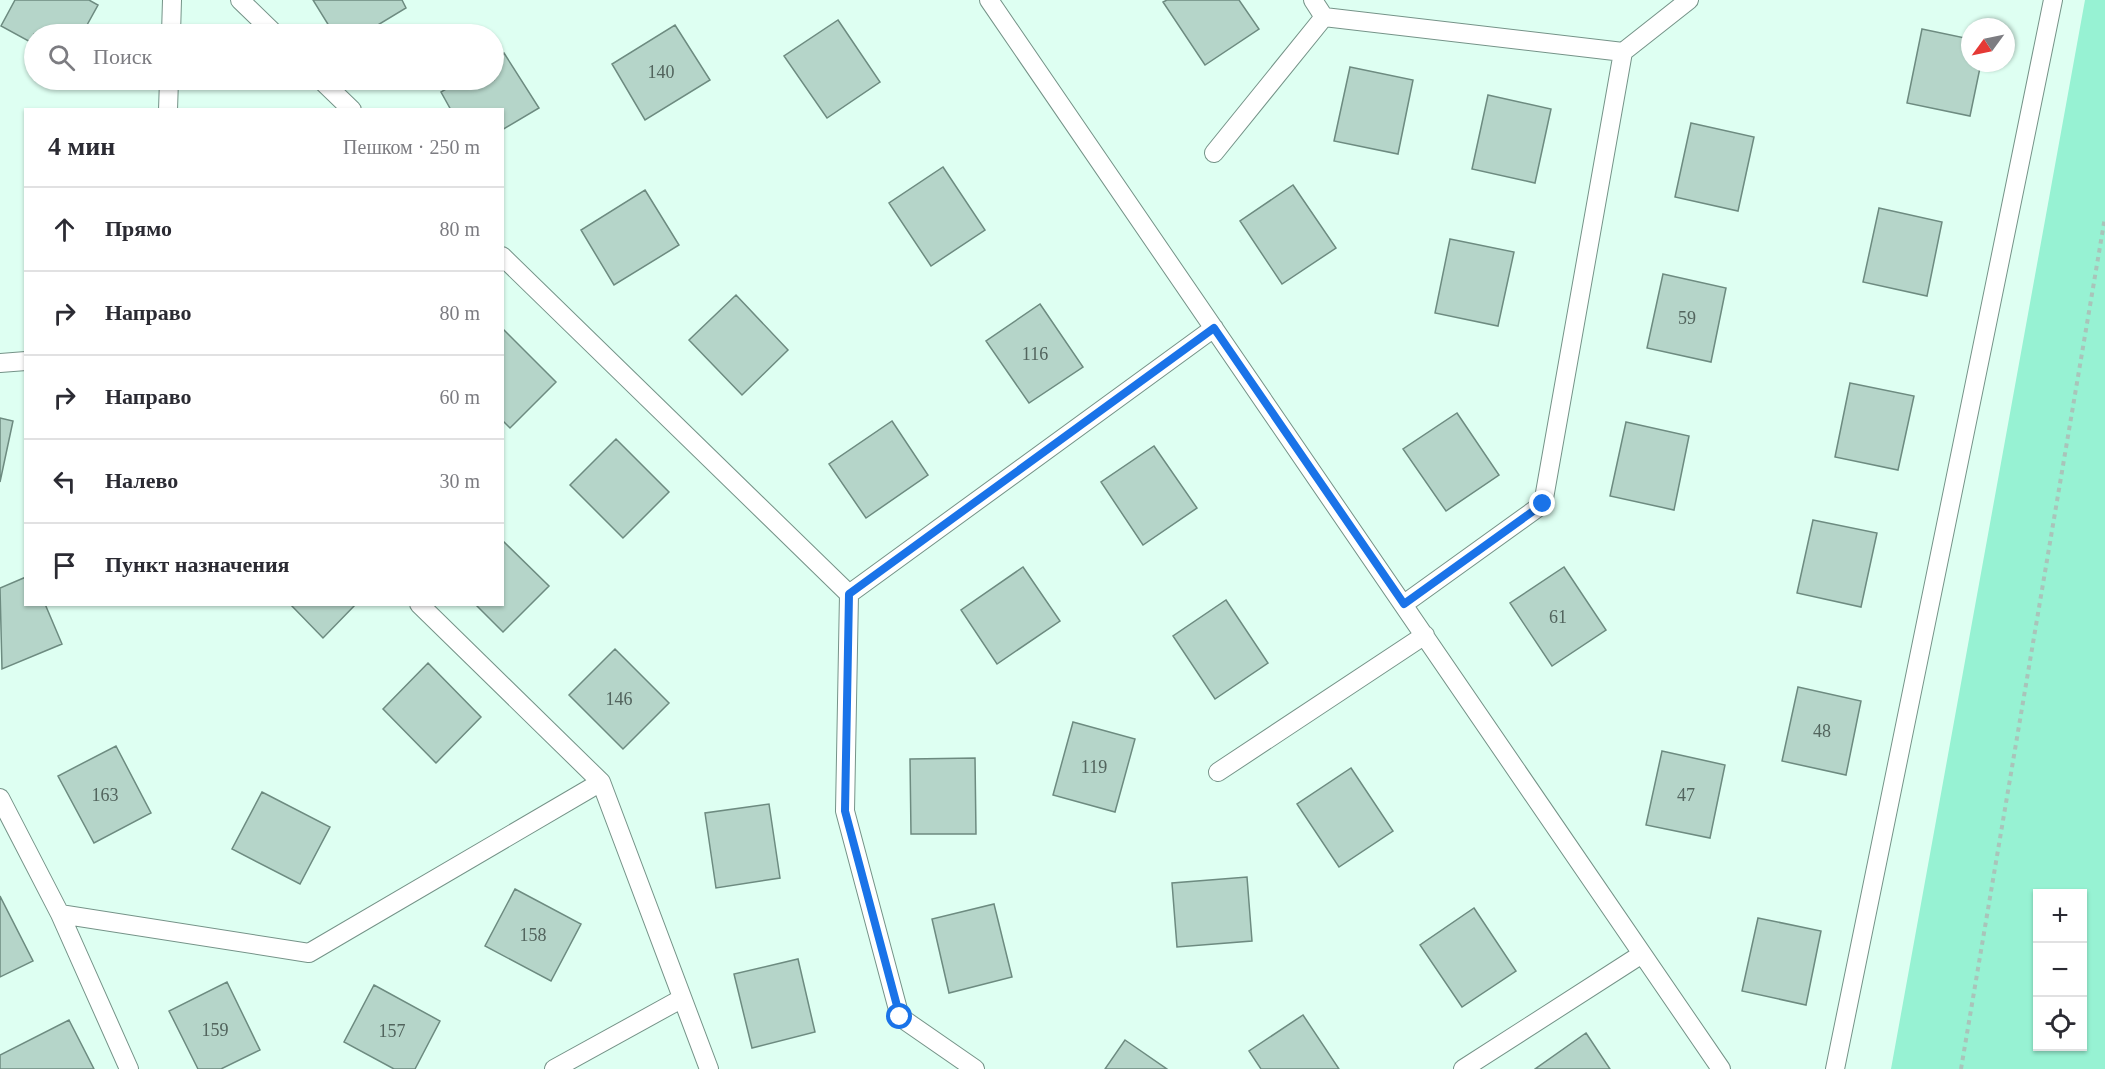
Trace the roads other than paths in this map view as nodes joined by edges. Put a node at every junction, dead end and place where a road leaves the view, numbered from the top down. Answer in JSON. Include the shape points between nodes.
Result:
{"nodes":[{"id":1,"x":172,"y":0,"type":"edge"},
{"id":2,"x":240,"y":0,"type":"edge"},
{"id":3,"x":989,"y":0,"type":"edge"},
{"id":4,"x":1313,"y":0,"type":"edge"},
{"id":5,"x":1689,"y":0,"type":"edge"},
{"id":6,"x":2053,"y":0,"type":"edge"},
{"id":7,"x":1324,"y":17,"type":"junction"},
{"id":8,"x":171,"y":24,"type":"edge"},
{"id":9,"x":265,"y":24,"type":"edge"},
{"id":10,"x":1623,"y":52,"type":"junction"},
{"id":11,"x":169,"y":90,"type":"edge"},
{"id":12,"x":331,"y":90,"type":"edge"},
{"id":13,"x":168,"y":108,"type":"edge"},
{"id":14,"x":350,"y":108,"type":"edge"},
{"id":15,"x":1214,"y":153,"type":"dead end"},
{"id":16,"x":504,"y":258,"type":"edge"},
{"id":17,"x":1214,"y":328,"type":"junction"},
{"id":18,"x":24,"y":361,"type":"edge"},
{"id":19,"x":0,"y":363,"type":"edge"},
{"id":20,"x":849,"y":594,"type":"junction"},
{"id":21,"x":1404,"y":604,"type":"junction"},
{"id":22,"x":421,"y":606,"type":"edge"},
{"id":23,"x":1425,"y":635,"type":"junction"},
{"id":24,"x":1218,"y":772,"type":"dead end"},
{"id":25,"x":601,"y":782,"type":"junction"},
{"id":26,"x":0,"y":798,"type":"edge"},
{"id":27,"x":60,"y":914,"type":"junction"},
{"id":28,"x":1642,"y":954,"type":"junction"},
{"id":29,"x":681,"y":999,"type":"junction"},
{"id":30,"x":129,"y":1069,"type":"edge"},
{"id":31,"x":554,"y":1069,"type":"edge"},
{"id":32,"x":709,"y":1069,"type":"edge"},
{"id":33,"x":975,"y":1069,"type":"edge"},
{"id":34,"x":1463,"y":1069,"type":"edge"},
{"id":35,"x":1720,"y":1069,"type":"edge"},
{"id":36,"x":1835,"y":1069,"type":"edge"}],
"edges":[{"from":1,"to":8,"type":"lane"},
{"from":2,"to":9,"type":"lane"},
{"from":3,"to":17,"type":"lane"},
{"from":4,"to":7,"type":"lane"},
{"from":5,"to":10,"type":"lane"},
{"from":6,"to":36,"type":"lane"},
{"from":7,"to":10,"type":"lane"},
{"from":7,"to":15,"type":"lane"},
{"from":10,"to":21,"type":"lane","via":[[1543,504]]},
{"from":11,"to":13,"type":"lane"},
{"from":12,"to":14,"type":"lane"},
{"from":16,"to":20,"type":"lane"},
{"from":17,"to":20,"type":"lane"},
{"from":17,"to":21,"type":"lane"},
{"from":18,"to":19,"type":"lane"},
{"from":20,"to":33,"type":"lane","via":[[845,811],[900,1017]]},
{"from":21,"to":23,"type":"lane"},
{"from":22,"to":25,"type":"lane"},
{"from":23,"to":24,"type":"lane"},
{"from":23,"to":28,"type":"lane"},
{"from":25,"to":27,"type":"lane","via":[[309,953]]},
{"from":25,"to":29,"type":"lane"},
{"from":26,"to":27,"type":"lane"},
{"from":27,"to":30,"type":"lane"},
{"from":28,"to":34,"type":"lane"},
{"from":28,"to":35,"type":"lane"},
{"from":29,"to":31,"type":"lane"},
{"from":29,"to":32,"type":"lane"}]}
